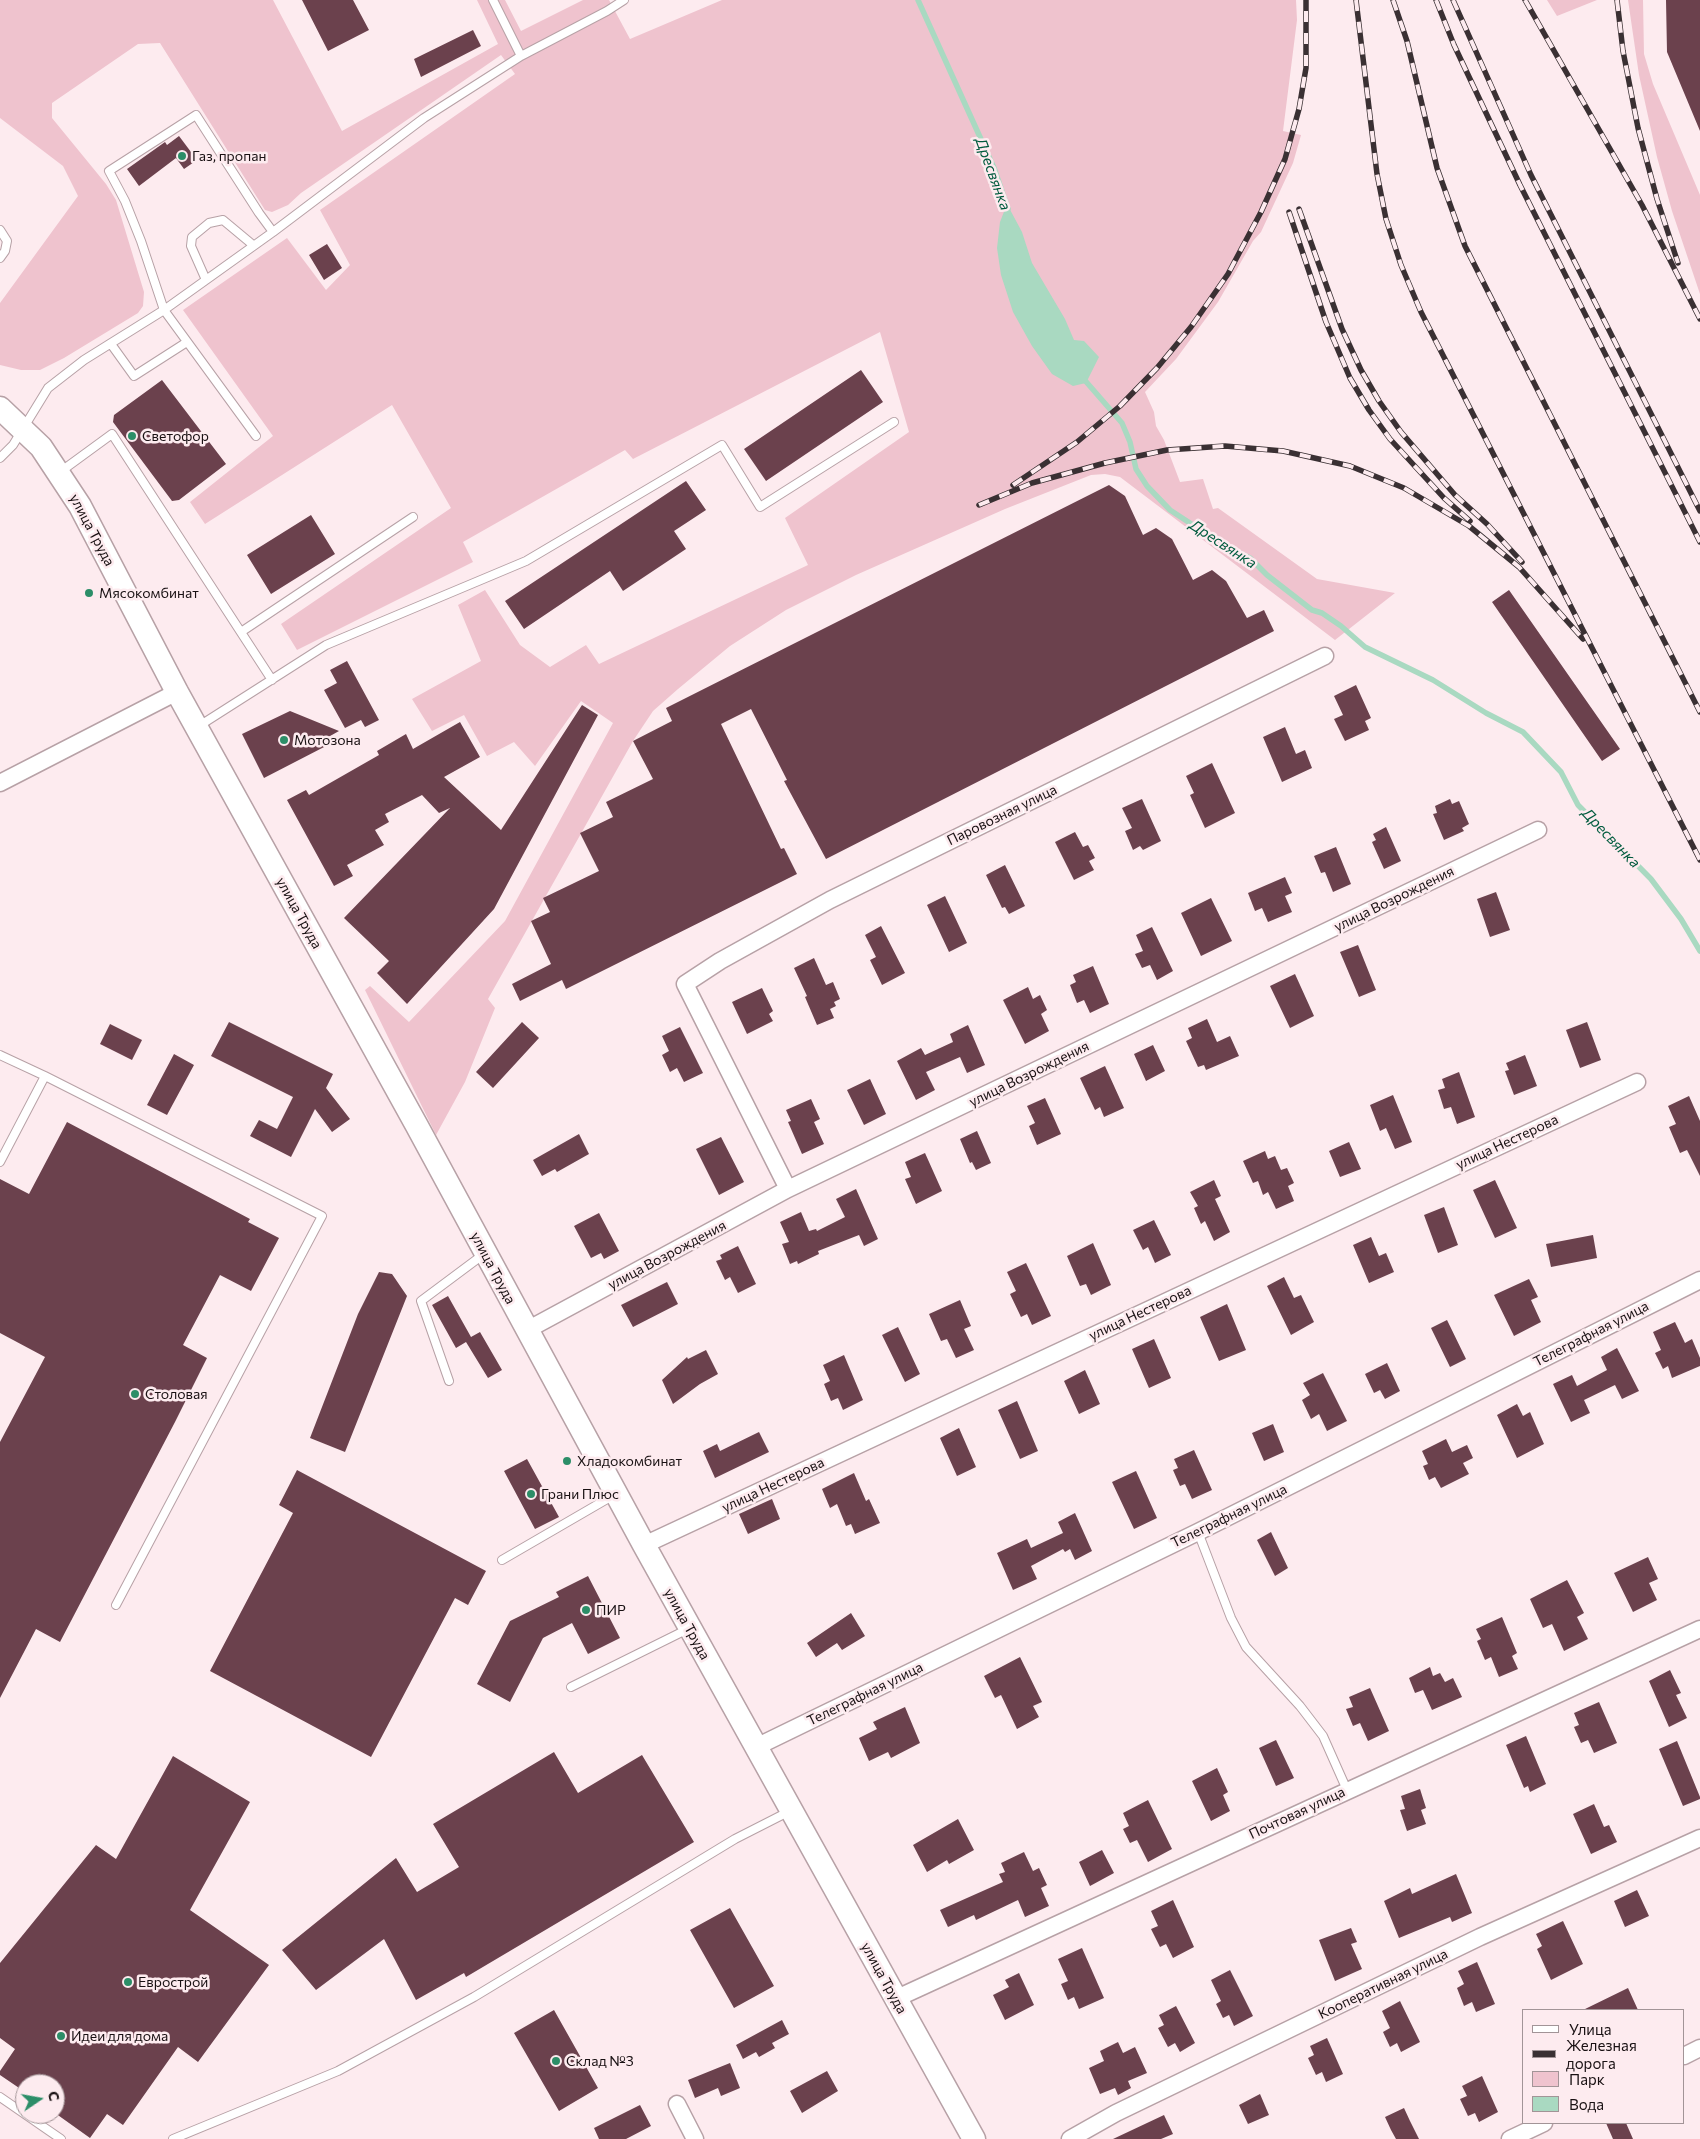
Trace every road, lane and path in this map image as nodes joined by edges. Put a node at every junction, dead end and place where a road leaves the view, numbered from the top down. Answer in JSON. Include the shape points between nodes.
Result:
{"nodes":[{"id":1,"x":493,"y":0,"type":"edge"},
{"id":2,"x":624,"y":0,"type":"edge"},
{"id":3,"x":521,"y":56,"type":"junction"},
{"id":4,"x":0,"y":230,"type":"edge"},
{"id":5,"x":273,"y":232,"type":"junction"},
{"id":6,"x":254,"y":245,"type":"junction"},
{"id":7,"x":0,"y":258,"type":"edge"},
{"id":8,"x":206,"y":280,"type":"junction"},
{"id":9,"x":164,"y":310,"type":"junction"},
{"id":10,"x":187,"y":342,"type":"junction"},
{"id":11,"x":111,"y":344,"type":"junction"},
{"id":12,"x":0,"y":408,"type":"edge"},
{"id":13,"x":894,"y":422,"type":"dead end"},
{"id":14,"x":24,"y":430,"type":"junction"},
{"id":15,"x":256,"y":436,"type":"dead end"},
{"id":16,"x":0,"y":458,"type":"edge"},
{"id":17,"x":59,"y":473,"type":"junction"},
{"id":18,"x":412,"y":517,"type":"dead end"},
{"id":19,"x":241,"y":632,"type":"junction"},
{"id":20,"x":1325,"y":656,"type":"dead end"},
{"id":21,"x":272,"y":680,"type":"junction"},
{"id":22,"x":177,"y":692,"type":"junction"},
{"id":23,"x":197,"y":727,"type":"junction"},
{"id":24,"x":0,"y":783,"type":"edge"},
{"id":25,"x":1538,"y":830,"type":"dead end"},
{"id":26,"x":0,"y":1055,"type":"edge"},
{"id":27,"x":44,"y":1076,"type":"junction"},
{"id":28,"x":1637,"y":1082,"type":"dead end"},
{"id":29,"x":0,"y":1162,"type":"edge"},
{"id":30,"x":788,"y":1189,"type":"junction"},
{"id":31,"x":485,"y":1253,"type":"junction"},
{"id":32,"x":1700,"y":1280,"type":"edge"},
{"id":33,"x":527,"y":1330,"type":"junction"},
{"id":34,"x":449,"y":1380,"type":"dead end"},
{"id":35,"x":616,"y":1494,"type":"junction"},
{"id":36,"x":1198,"y":1532,"type":"junction"},
{"id":37,"x":644,"y":1546,"type":"junction"},
{"id":38,"x":502,"y":1560,"type":"dead end"},
{"id":39,"x":116,"y":1605,"type":"dead end"},
{"id":40,"x":690,"y":1628,"type":"junction"},
{"id":41,"x":1700,"y":1629,"type":"edge"},
{"id":42,"x":571,"y":1686,"type":"dead end"},
{"id":43,"x":756,"y":1747,"type":"junction"},
{"id":44,"x":1347,"y":1790,"type":"junction"},
{"id":45,"x":791,"y":1810,"type":"junction"},
{"id":46,"x":1700,"y":1838,"type":"edge"},
{"id":47,"x":895,"y":1999,"type":"junction"},
{"id":48,"x":1700,"y":2048,"type":"edge"},
{"id":49,"x":1685,"y":2056,"type":"edge"},
{"id":50,"x":0,"y":2097,"type":"edge"},
{"id":51,"x":677,"y":2104,"type":"dead end"},
{"id":52,"x":1542,"y":2124,"type":"edge"},
{"id":53,"x":61,"y":2139,"type":"edge"},
{"id":54,"x":173,"y":2139,"type":"edge"},
{"id":55,"x":695,"y":2139,"type":"edge"},
{"id":56,"x":974,"y":2139,"type":"edge"},
{"id":57,"x":1070,"y":2139,"type":"edge"},
{"id":58,"x":1510,"y":2139,"type":"edge"}],
"edges":[{"from":1,"to":3,"type":"lane"},
{"from":2,"to":3,"type":"lane"},
{"from":3,"to":5,"type":"lane","via":[[424,118]]},
{"from":4,"to":7,"type":"lane","via":[[7,241]]},
{"from":5,"to":6,"type":"lane"},
{"from":5,"to":9,"type":"lane","via":[[196,115],[109,171],[141,241]]},
{"from":6,"to":8,"type":"lane"},
{"from":6,"to":8,"type":"lane","via":[[223,220],[209,223],[192,237],[191,246]]},
{"from":8,"to":9,"type":"lane"},
{"from":9,"to":10,"type":"lane"},
{"from":9,"to":11,"type":"lane"},
{"from":10,"to":11,"type":"lane","via":[[134,376]]},
{"from":10,"to":15,"type":"lane"},
{"from":11,"to":14,"type":"lane","via":[[48,388]]},
{"from":12,"to":14,"type":"street","name":"улица Труда"},
{"from":13,"to":21,"type":"lane","via":[[760,507],[722,445],[526,561],[326,645]]},
{"from":14,"to":16,"type":"lane"},
{"from":14,"to":17,"type":"street","name":"улица Труда"},
{"from":17,"to":19,"type":"lane","via":[[112,434]]},
{"from":17,"to":22,"type":"street","name":"улица Труда","via":[[80,506]]},
{"from":18,"to":19,"type":"lane"},
{"from":19,"to":21,"type":"lane"},
{"from":20,"to":30,"type":"street","name":"Паровозная улица","via":[[830,900],[685,984]]},
{"from":21,"to":23,"type":"lane"},
{"from":22,"to":23,"type":"street","name":"улица Труда"},
{"from":22,"to":24,"type":"street"},
{"from":23,"to":31,"type":"street","name":"улица Труда"},
{"from":25,"to":30,"type":"street","name":"улица Возрождения"},
{"from":26,"to":27,"type":"lane"},
{"from":27,"to":29,"type":"lane"},
{"from":27,"to":39,"type":"lane","via":[[322,1216]]},
{"from":28,"to":37,"type":"street","name":"улица Нестерова"},
{"from":30,"to":33,"type":"street","name":"улица Возрождения"},
{"from":31,"to":33,"type":"street","name":"улица Труда"},
{"from":31,"to":34,"type":"lane","via":[[420,1301]]},
{"from":32,"to":36,"type":"street","name":"Телеграфная улица"},
{"from":33,"to":35,"type":"street","name":"улица Труда"},
{"from":35,"to":37,"type":"street","name":"улица Труда"},
{"from":35,"to":38,"type":"lane"},
{"from":36,"to":43,"type":"street","name":"Телеграфная улица"},
{"from":36,"to":44,"type":"lane","via":[[1231,1618],[1246,1647],[1323,1736]]},
{"from":37,"to":40,"type":"street","name":"улица Труда"},
{"from":40,"to":42,"type":"lane"},
{"from":40,"to":43,"type":"street","name":"улица Труда"},
{"from":41,"to":44,"type":"street","name":"Почтовая улица"},
{"from":43,"to":45,"type":"street","name":"улица Труда"},
{"from":44,"to":47,"type":"street","name":"Почтовая улица"},
{"from":45,"to":47,"type":"street","name":"улица Труда"},
{"from":45,"to":54,"type":"lane","via":[[735,1839],[474,1998],[338,2071]]},
{"from":46,"to":57,"type":"street","name":"Кооперативная улица","via":[[1480,1937],[1125,2109]]},
{"from":47,"to":56,"type":"street","name":"улица Труда"},
{"from":48,"to":49,"type":"street"},
{"from":50,"to":53,"type":"lane"},
{"from":51,"to":55,"type":"street"},
{"from":52,"to":58,"type":"street"}]}
